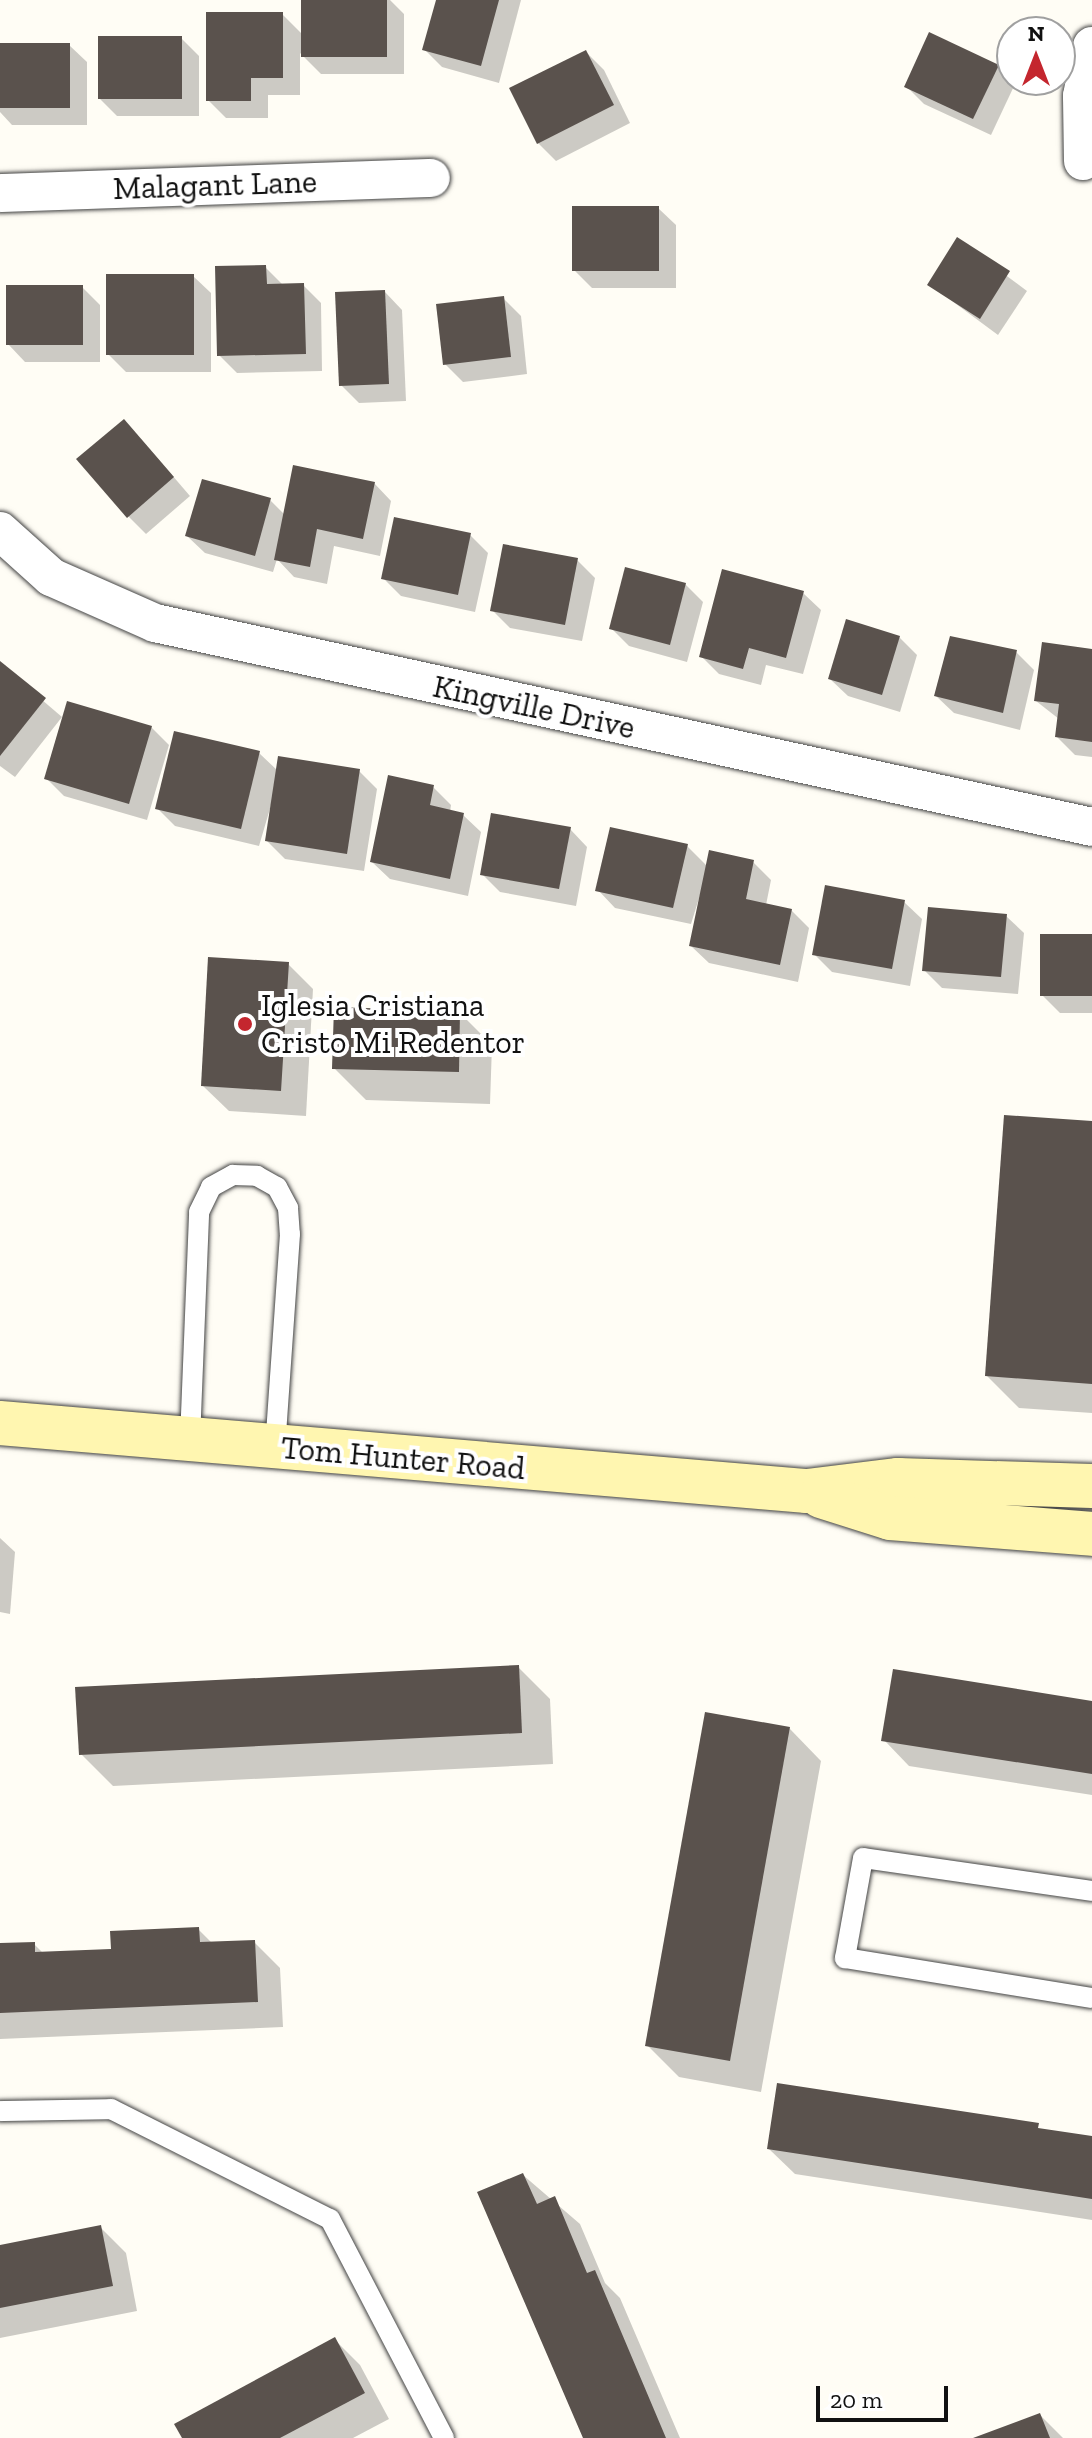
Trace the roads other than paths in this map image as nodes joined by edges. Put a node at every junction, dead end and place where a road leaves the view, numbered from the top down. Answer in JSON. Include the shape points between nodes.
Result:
{"nodes":[{"id":1,"x":1092,"y":46,"type":"edge"},
{"id":2,"x":1083,"y":161,"type":"dead end"},
{"id":3,"x":431,"y":178,"type":"dead end"},
{"id":4,"x":0,"y":193,"type":"edge"},
{"id":5,"x":0,"y":531,"type":"edge"},
{"id":6,"x":1092,"y":827,"type":"edge"},
{"id":7,"x":0,"y":1423,"type":"edge"},
{"id":8,"x":190,"y":1440,"type":"junction"},
{"id":9,"x":275,"y":1448,"type":"junction"},
{"id":10,"x":1092,"y":1486,"type":"edge"},
{"id":11,"x":807,"y":1491,"type":"junction"},
{"id":12,"x":1092,"y":1534,"type":"edge"},
{"id":13,"x":1092,"y":1891,"type":"edge"},
{"id":14,"x":1092,"y":1998,"type":"edge"},
{"id":15,"x":0,"y":2111,"type":"edge"},
{"id":16,"x":444,"y":2438,"type":"edge"}],
"edges":[{"from":1,"to":2,"type":"street","via":[[1082,96]]},
{"from":3,"to":4,"type":"street","name":"Malagant Lane"},
{"from":5,"to":6,"type":"street","name":"Kingville Drive","via":[[51,577],[155,623]]},
{"from":7,"to":8,"type":"street","name":"Tom Hunter Road"},
{"from":8,"to":9,"type":"street","name":"Tom Hunter Road"},
{"from":8,"to":9,"type":"lane","via":[[199,1212],[211,1187],[233,1175],[257,1176],[277,1187],[289,1221]]},
{"from":9,"to":11,"type":"street","name":"Tom Hunter Road"},
{"from":10,"to":11,"type":"street","name":"Tom Hunter Road","via":[[898,1480]]},
{"from":11,"to":12,"type":"street","name":"Tom Hunter Road","via":[[890,1518]]},
{"from":13,"to":14,"type":"lane","via":[[863,1858],[845,1958]]},
{"from":15,"to":16,"type":"lane","via":[[111,2109],[330,2219]]}]}
